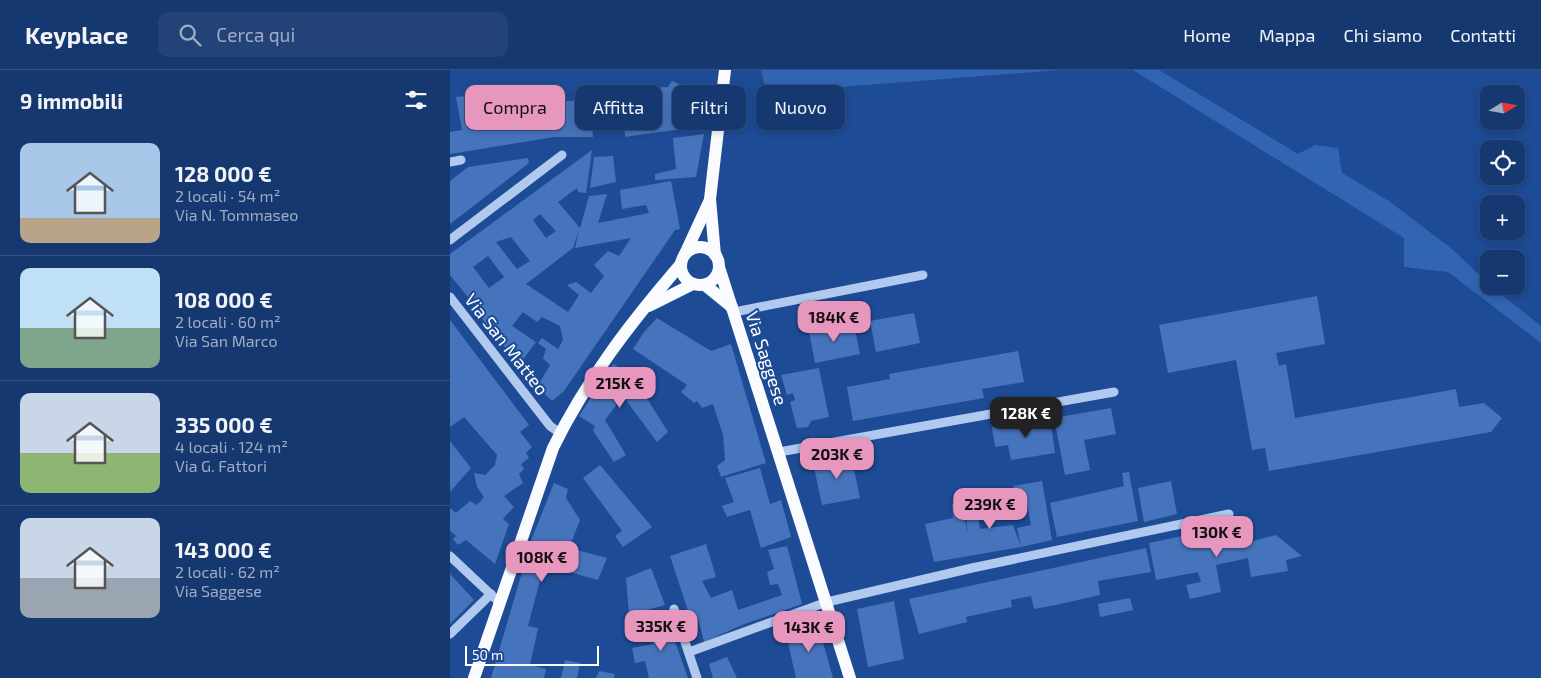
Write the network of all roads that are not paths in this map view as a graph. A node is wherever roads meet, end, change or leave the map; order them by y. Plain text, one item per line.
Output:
1 (725, 70) edge
2 (562, 155) dead end
3 (461, 160) dead end
4 (450, 162) edge
5 (710, 199) junction
6 (450, 240) edge
7 (682, 261) junction
8 (717, 261) junction
9 (922, 275) dead end
10 (699, 284) junction
11 (450, 297) edge
12 (642, 309) junction
13 (733, 310) junction
14 (1114, 392) dead end
15 (560, 433) junction
16 (779, 452) junction
17 (1229, 514) dead end
18 (450, 556) edge
19 (496, 598) junction
20 (827, 602) junction
21 (674, 610) dead end
22 (450, 634) edge
23 (689, 652) junction
24 (474, 678) edge
25 (697, 678) edge
26 (850, 678) edge

1 - 5 main road
2 - 6 street
3 - 4 street
5 - 7 main road
5 - 8 main road, Via Saggese
7 - 8 main road
7 - 10 main road
7 - 12 main road
8 - 10 main road
8 - 13 main road, Via Saggese
9 - 13 street
10 - 12 main road
10 - 13 main road
11 - 15 street, Via San Matteo
12 - 15 main road
13 - 16 main road, Via Saggese
14 - 16 street
15 - 19 main road
16 - 20 main road, Via Saggese
17 - 20 street
18 - 19 street
19 - 22 street
19 - 24 main road
20 - 23 street
20 - 26 main road, Via Saggese
21 - 23 street
23 - 25 street

